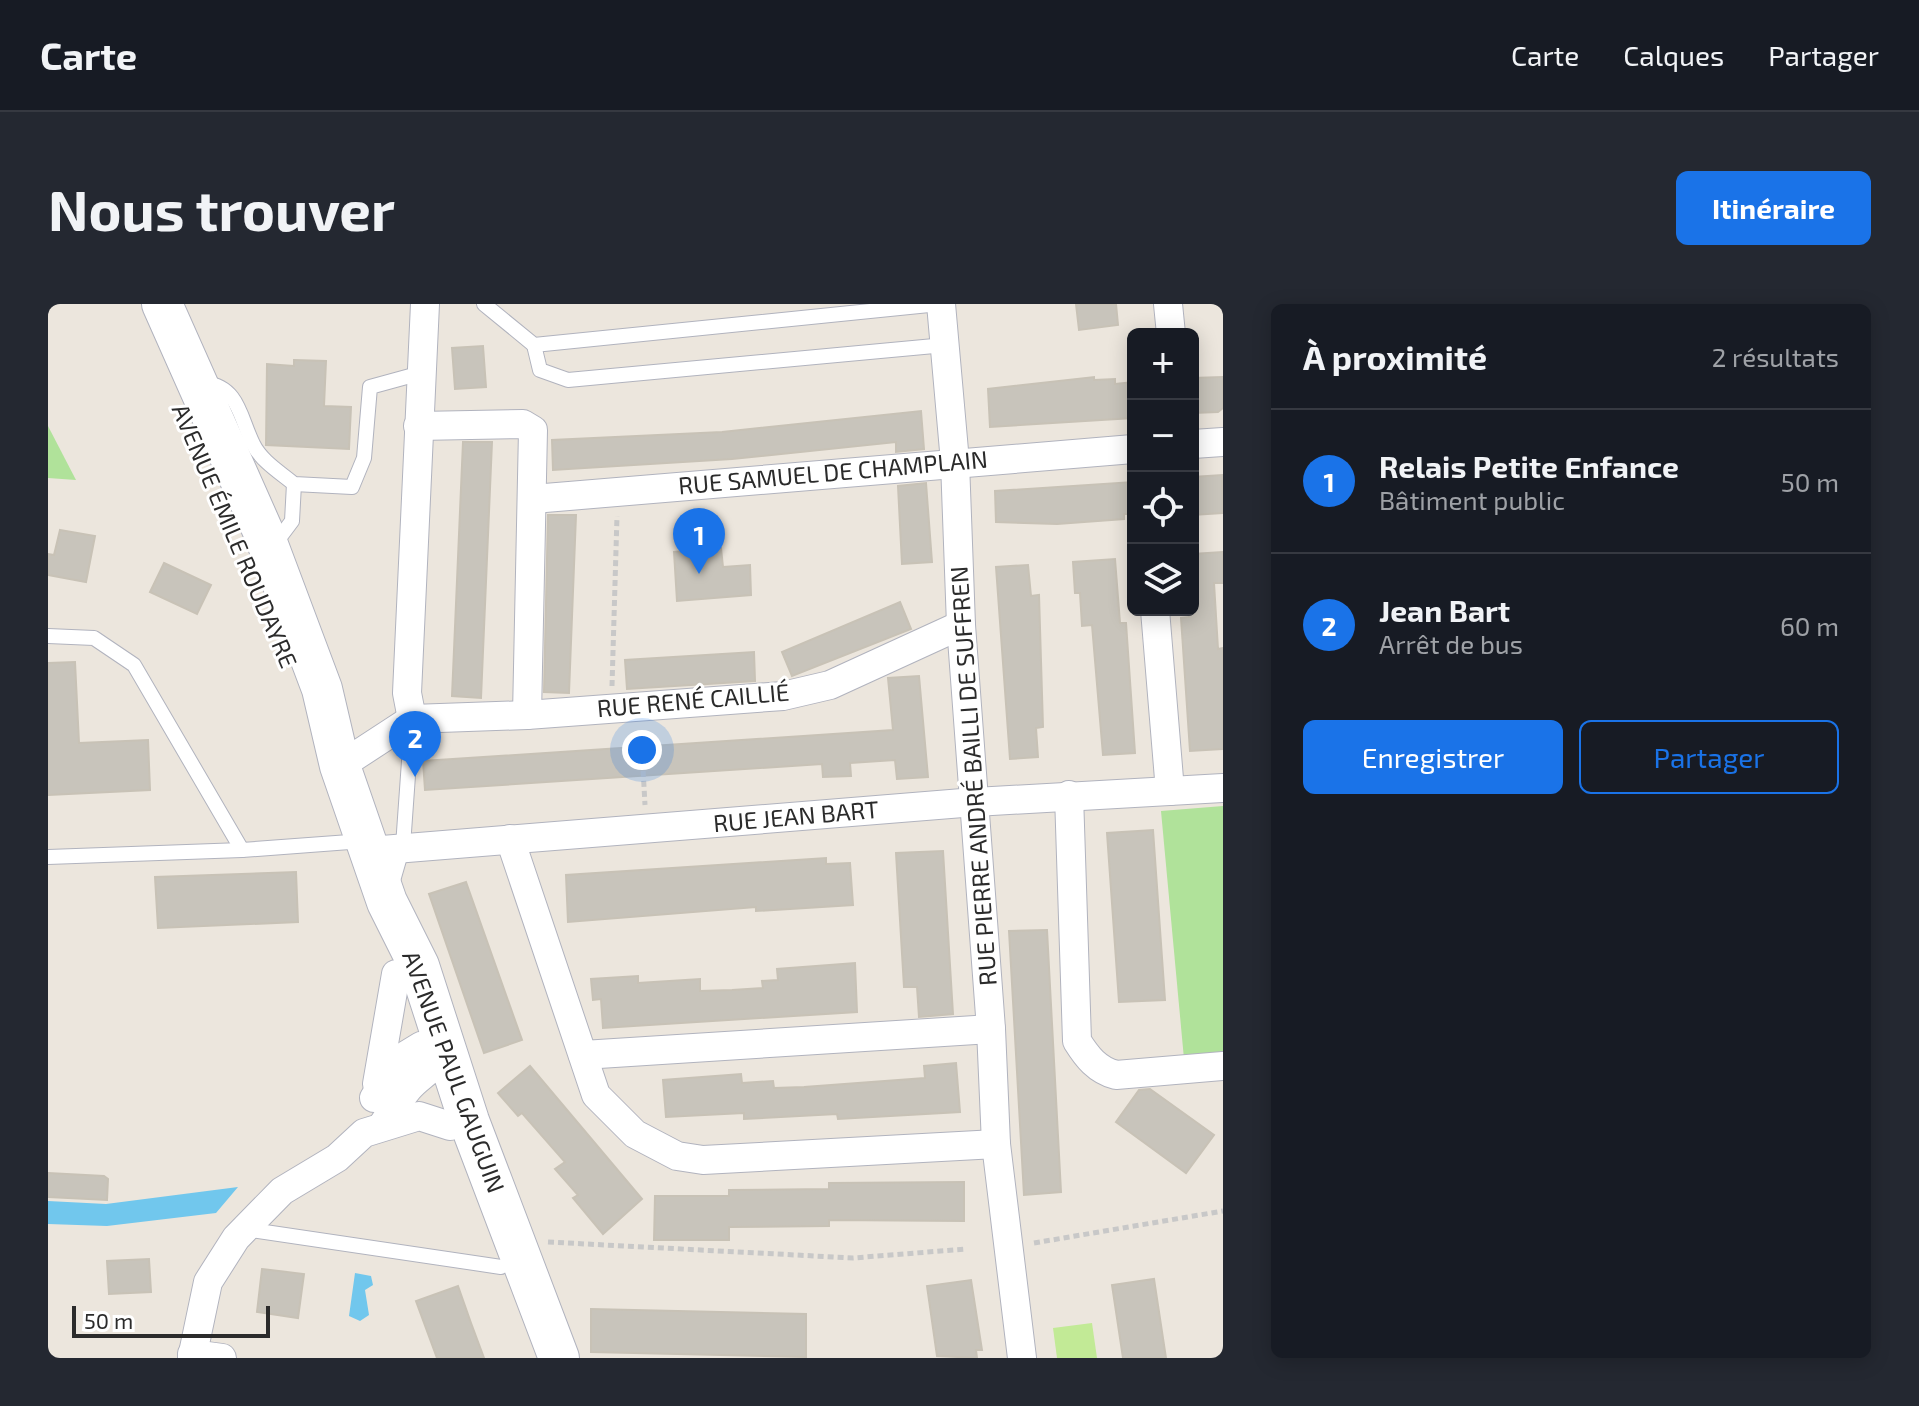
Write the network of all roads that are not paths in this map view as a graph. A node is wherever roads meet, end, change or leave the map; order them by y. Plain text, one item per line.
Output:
1 (425, 304) edge
2 (484, 304) edge
3 (940, 304) edge
4 (1168, 304) edge
5 (155, 305) edge
6 (1170, 328) edge
7 (534, 345) junction
8 (945, 345) junction
9 (421, 373) junction
10 (197, 382) junction
11 (418, 426) junction
12 (1223, 442) edge
13 (1199, 444) edge
14 (1127, 449) edge
15 (955, 462) junction
16 (294, 484) junction
17 (533, 499) junction
18 (270, 549) junction
19 (1155, 616) edge
20 (961, 625) junction
21 (48, 636) edge
22 (527, 715) junction
23 (412, 719) junction
24 (340, 766) junction
25 (1223, 788) edge
26 (1170, 791) junction
27 (1069, 795) junction
28 (975, 802) junction
29 (510, 839) junction
30 (380, 846) junction
31 (242, 850) junction
32 (48, 857) edge
33 (387, 902) junction
34 (396, 974) junction
35 (991, 1029) junction
36 (433, 1052) junction
37 (583, 1055) junction
38 (1223, 1066) edge
39 (374, 1098) junction
40 (459, 1123) junction
41 (373, 1129) junction
42 (996, 1144) junction
43 (245, 1229) junction
44 (507, 1254) junction
45 (540, 1353) edge
46 (192, 1356) edge
47 (222, 1358) edge
48 (1022, 1358) edge

1 - 9 street
2 - 7 lane
3 - 7 lane
3 - 8 street, RUE PIERRE ANDRÉ BAILLI DE SUFFREN
4 - 6 street
5 - 10 street, AVENUE ÉMILE ROUDAYRE
5 - 24 street, AVENUE ÉMILE ROUDAYRE
7 - 8 lane
8 - 15 street, RUE PIERRE ANDRÉ BAILLI DE SUFFREN
9 - 11 street
9 - 16 lane
10 - 16 lane
10 - 18 street, AVENUE ÉMILE ROUDAYRE
11 - 17 street
11 - 23 street
12 - 13 street
14 - 15 street, RUE SAMUEL DE CHAMPLAIN
15 - 17 street, RUE SAMUEL DE CHAMPLAIN
15 - 20 street, RUE PIERRE ANDRÉ BAILLI DE SUFFREN
16 - 18 lane
17 - 22 street
18 - 24 street, AVENUE ÉMILE ROUDAYRE
19 - 26 street
20 - 22 street, RUE RENÉ CAILLIÉ
20 - 28 street, RUE PIERRE ANDRÉ BAILLI DE SUFFREN
21 - 31 lane
22 - 23 street, RUE RENÉ CAILLIÉ
23 - 24 street
23 - 30 lane
24 - 30 street, AVENUE ÉMILE ROUDAYRE
25 - 26 street, RUE JEAN BART
26 - 27 street, RUE JEAN BART
27 - 28 street, RUE JEAN BART
27 - 38 street
28 - 29 street, RUE JEAN BART
28 - 35 street, RUE PIERRE ANDRÉ BAILLI DE SUFFREN
29 - 30 street, RUE JEAN BART
29 - 37 street
30 - 31 lane
30 - 33 street, AVENUE ÉMILE ROUDAYRE
31 - 32 lane
33 - 34 street, AVENUE PAUL GAUGUIN
33 - 36 street, AVENUE PAUL GAUGUIN
34 - 36 street, AVENUE PAUL GAUGUIN
34 - 39 street
35 - 37 street
35 - 42 street, RUE PIERRE ANDRÉ BAILLI DE SUFFREN
36 - 39 street
36 - 40 street, AVENUE PAUL GAUGUIN
36 - 41 street
37 - 42 street
39 - 41 street
40 - 41 street
40 - 44 street, AVENUE PAUL GAUGUIN
41 - 43 street
42 - 48 street, RUE PIERRE ANDRÉ BAILLI DE SUFFREN
43 - 44 lane
43 - 46 street
44 - 45 street, AVENUE PAUL GAUGUIN
46 - 47 street

